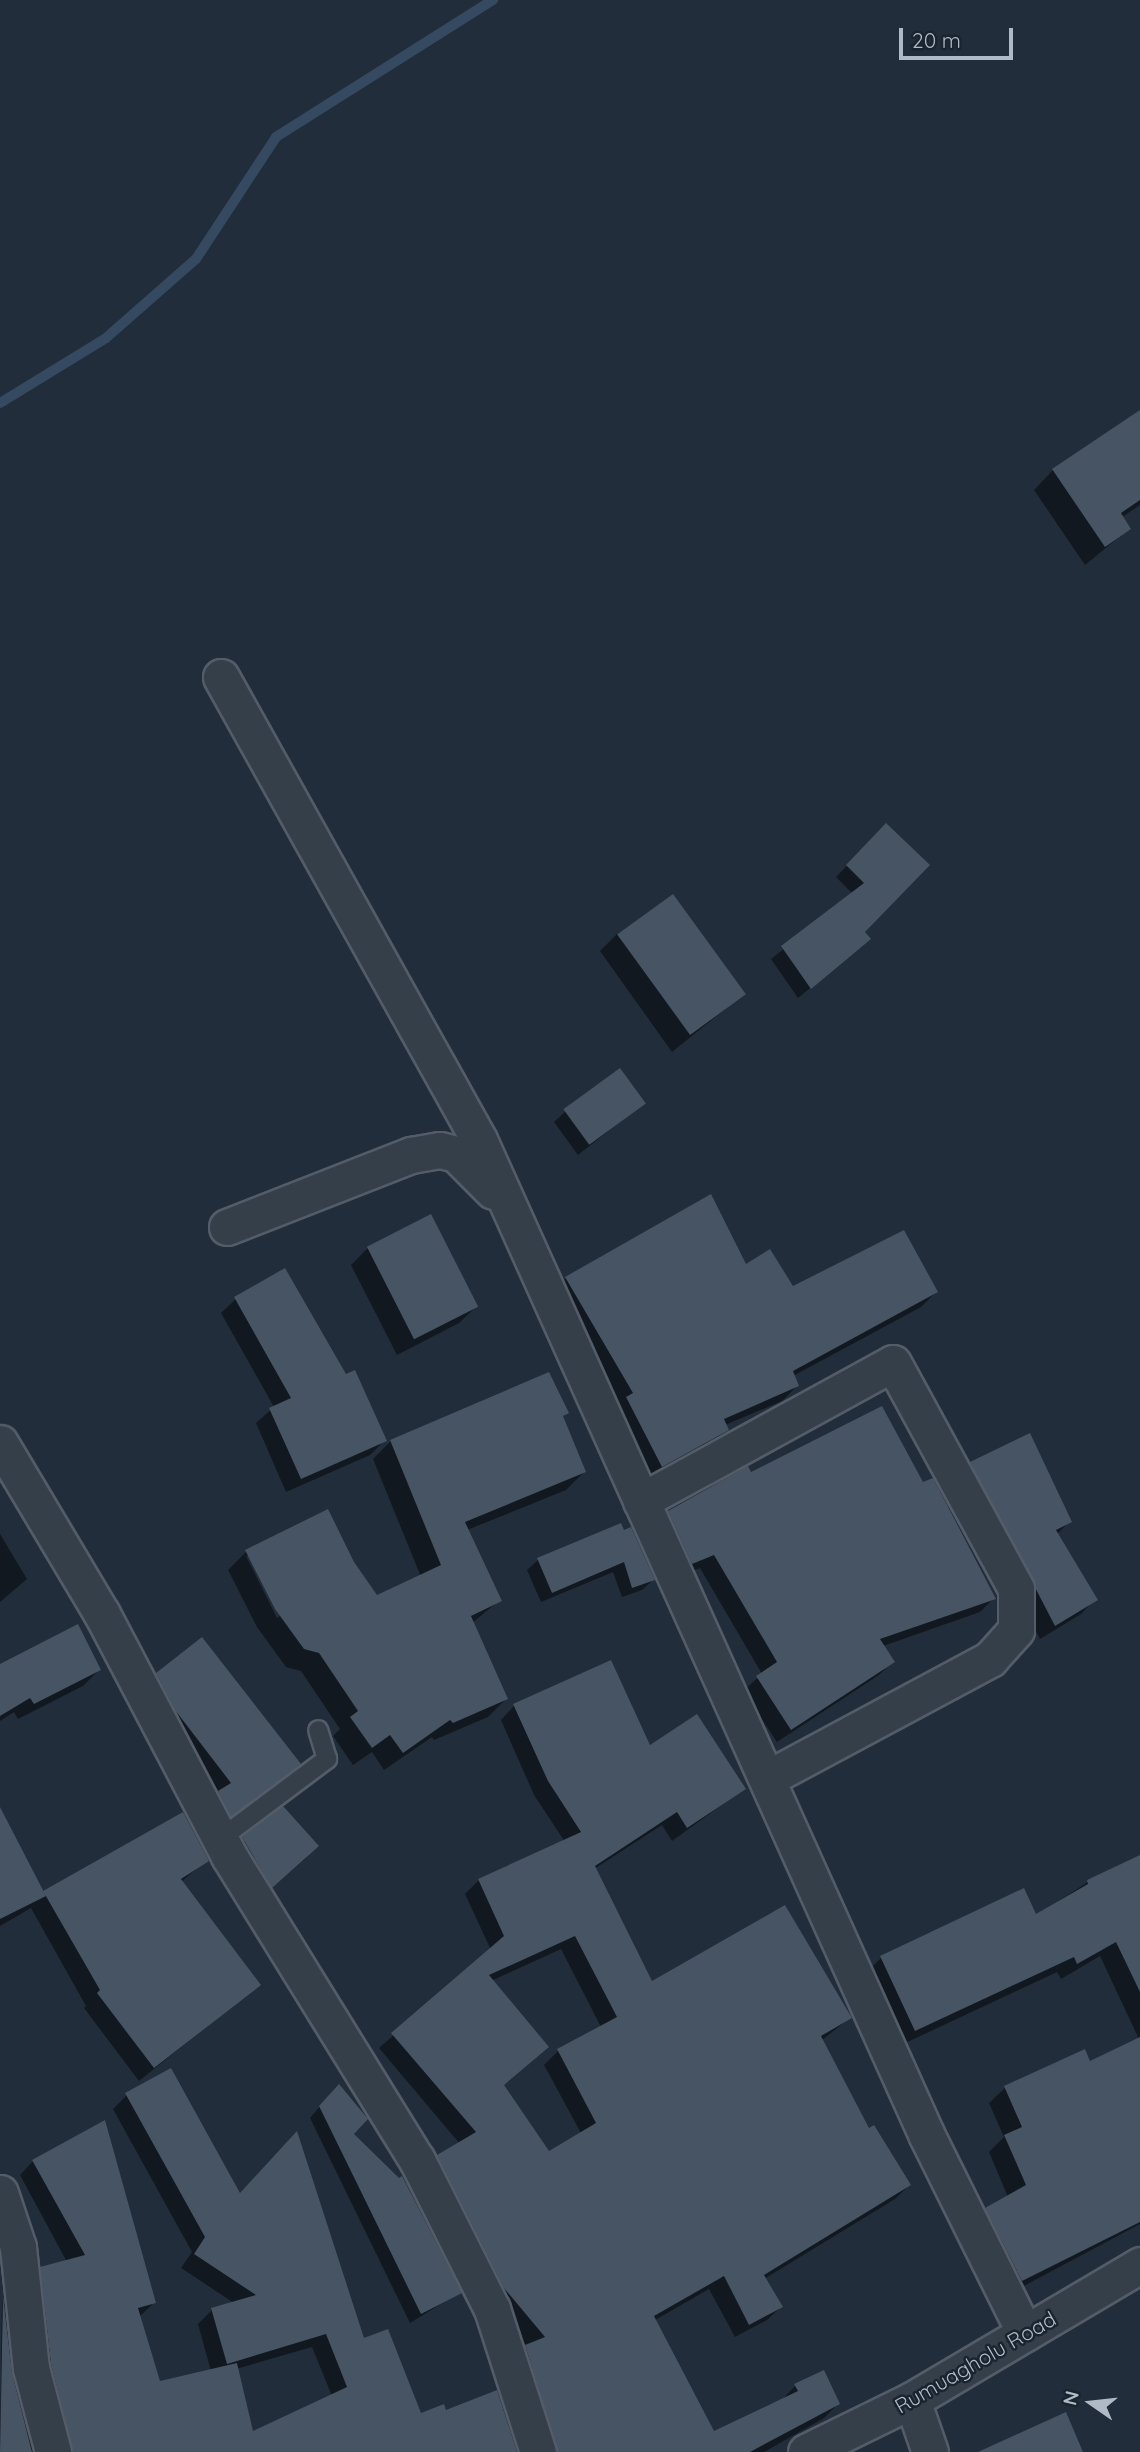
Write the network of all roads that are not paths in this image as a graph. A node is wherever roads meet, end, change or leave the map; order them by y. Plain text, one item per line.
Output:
1 (221, 677) dead end
2 (508, 1206) junction
3 (227, 1227) dead end
4 (0, 1443) edge
5 (640, 1501) junction
6 (318, 1730) dead end
7 (768, 1778) junction
8 (220, 1839) junction
9 (0, 2193) edge
10 (1140, 2265) edge
11 (1025, 2333) junction
12 (912, 2400) junction
13 (53, 2452) edge
14 (538, 2452) edge
15 (806, 2452) edge
16 (930, 2452) edge

1 - 2 street
2 - 3 street
2 - 5 street
4 - 8 street
5 - 7 street
5 - 7 street
6 - 8 lane
7 - 11 street
8 - 14 street
9 - 13 street
10 - 11 street, Rumuagholu Road
11 - 12 street, Rumuagholu Road
12 - 15 street, Rumuagholu Road
12 - 16 street

